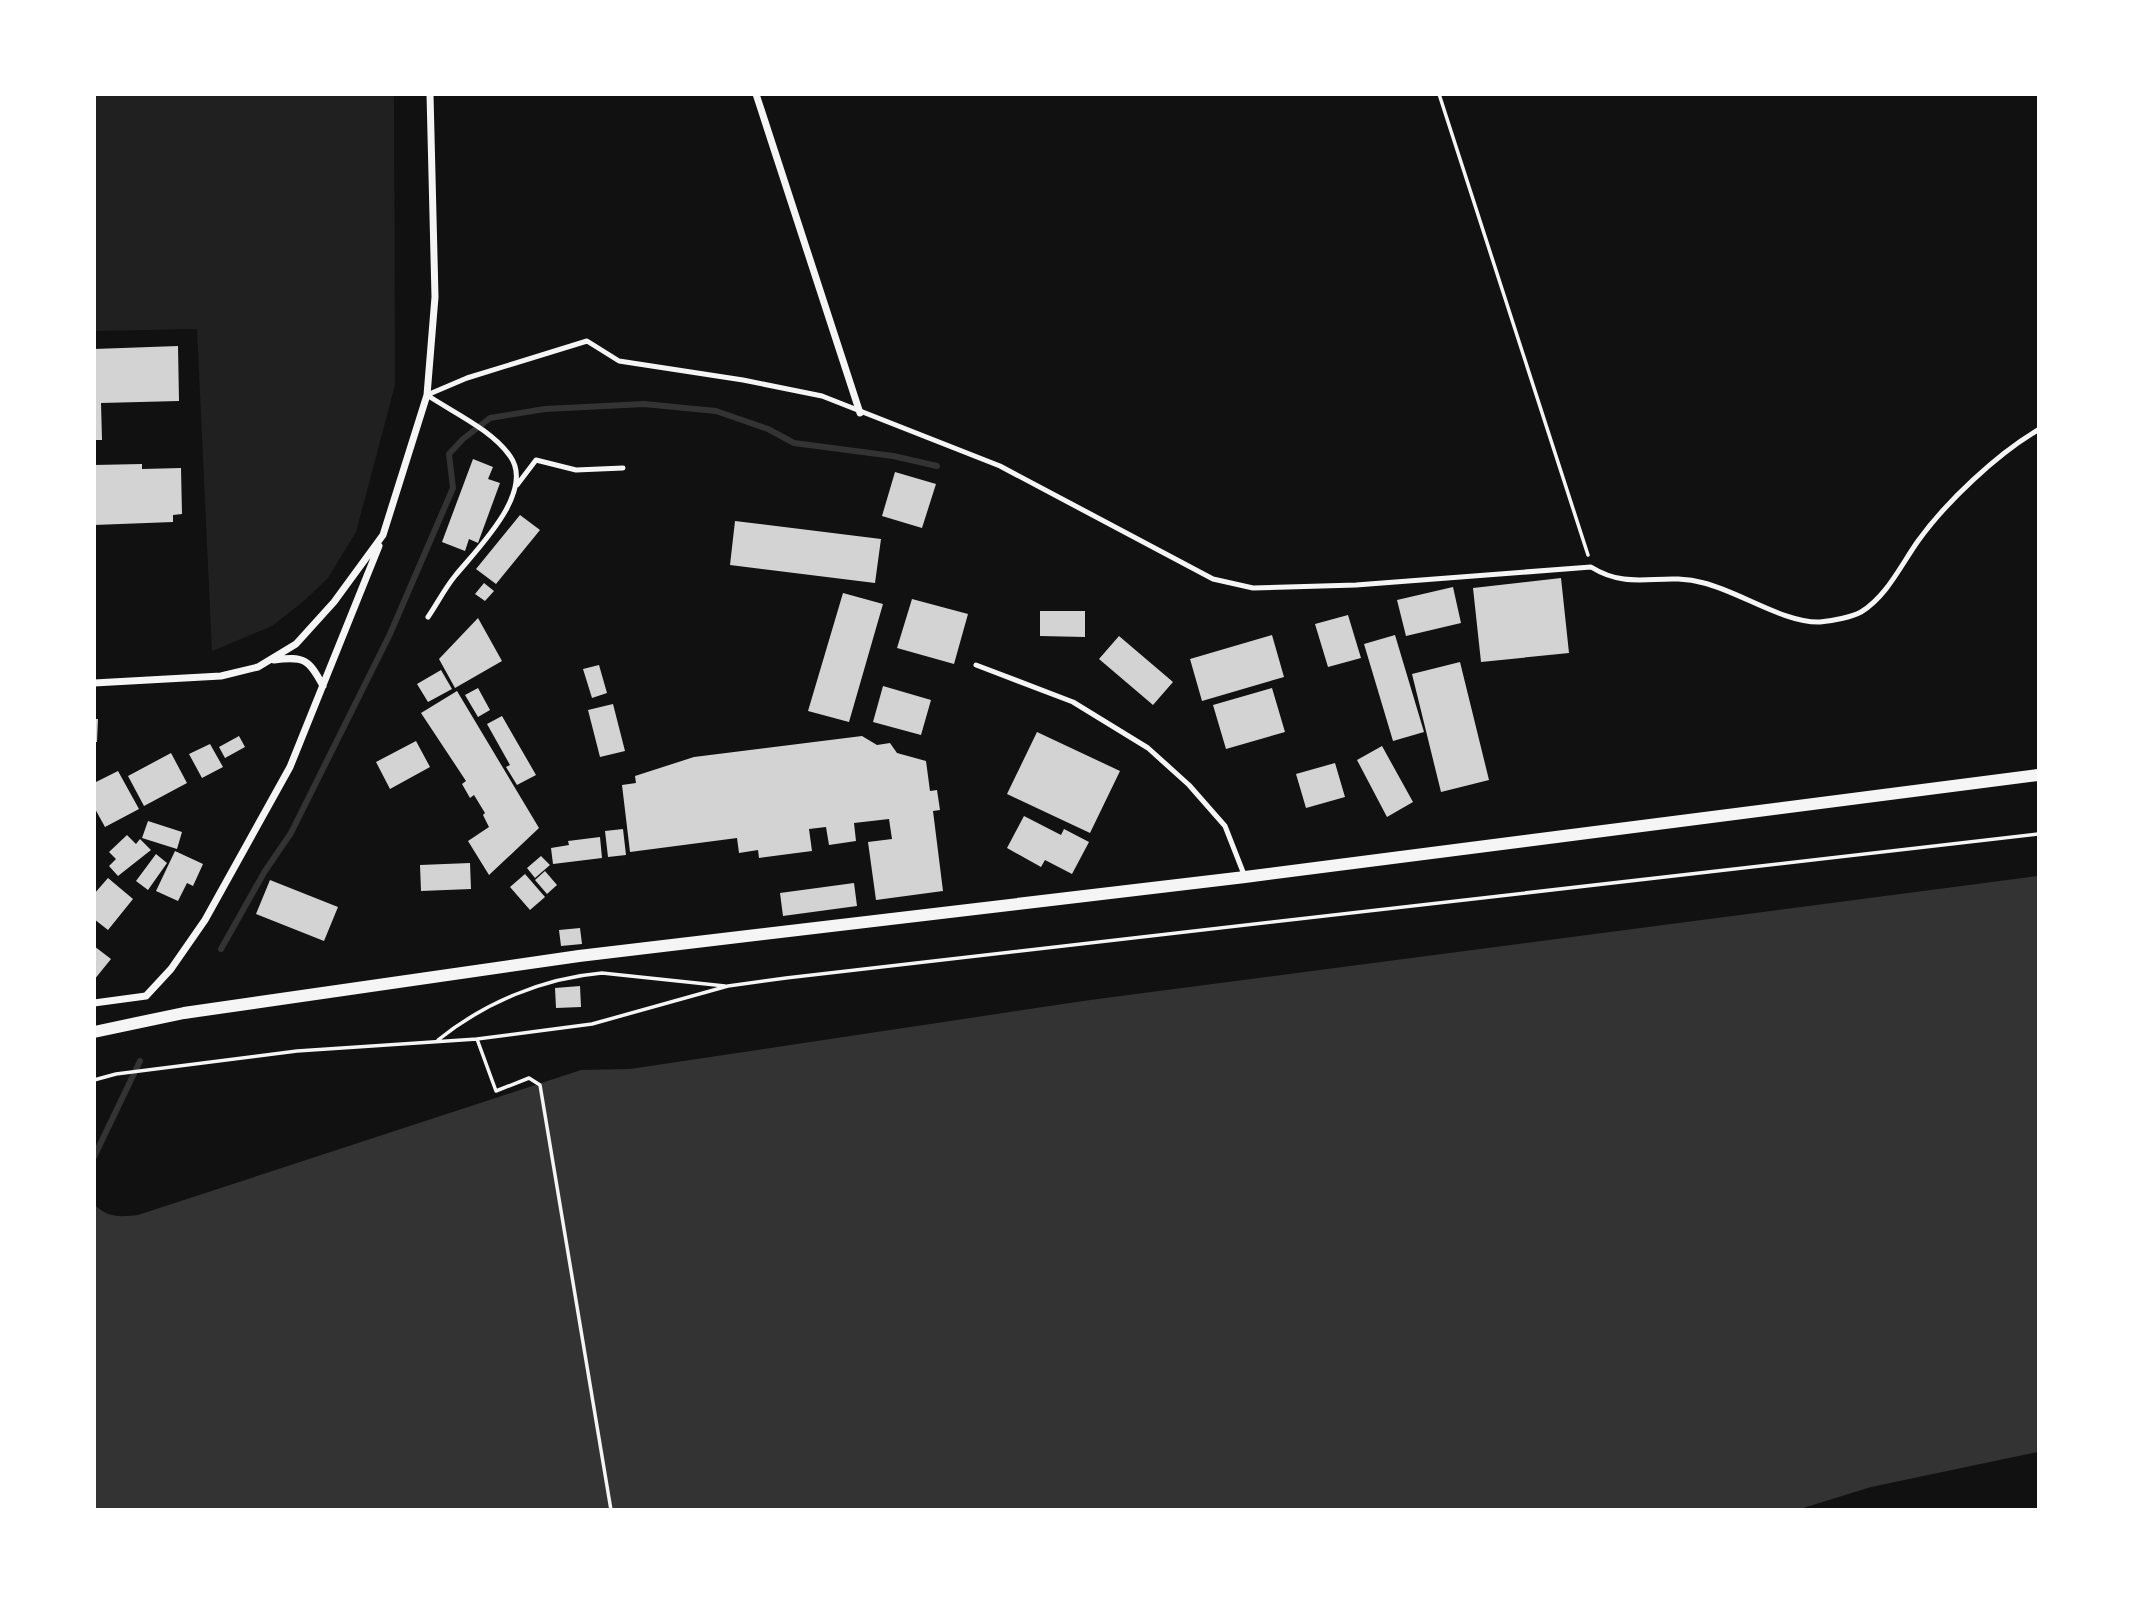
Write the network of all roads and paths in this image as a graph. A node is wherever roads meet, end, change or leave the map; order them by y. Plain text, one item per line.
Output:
1 (430, 94) edge
2 (755, 94) edge
3 (1439, 94) edge
4 (427, 395) junction
5 (860, 413) junction
6 (2039, 430) edge
7 (623, 468) dead end
8 (517, 485) junction
9 (383, 535) junction
10 (1591, 567) junction
11 (428, 617) dead end
12 (269, 660) junction
13 (976, 666) dead end
14 (94, 683) edge
15 (323, 686) junction
16 (2039, 775) edge
17 (2039, 834) edge
18 (1245, 877) junction
19 (728, 986) junction
20 (94, 1003) edge
21 (94, 1032) edge
22 (477, 1039) junction
23 (436, 1041) junction
24 (94, 1080) edge
25 (611, 1510) edge

1 - 4 street
2 - 5 street
3 - 10 path
4 - 5 lane
4 - 8 lane
4 - 9 street
5 - 10 lane
6 - 10 lane
7 - 8 lane
8 - 11 lane
9 - 12 street
9 - 15 street
12 - 14 street
12 - 15 street
13 - 18 lane
15 - 20 street
16 - 18 street
17 - 19 path
18 - 21 street
19 - 22 path
19 - 23 path
22 - 23 path
22 - 25 path
23 - 24 path

